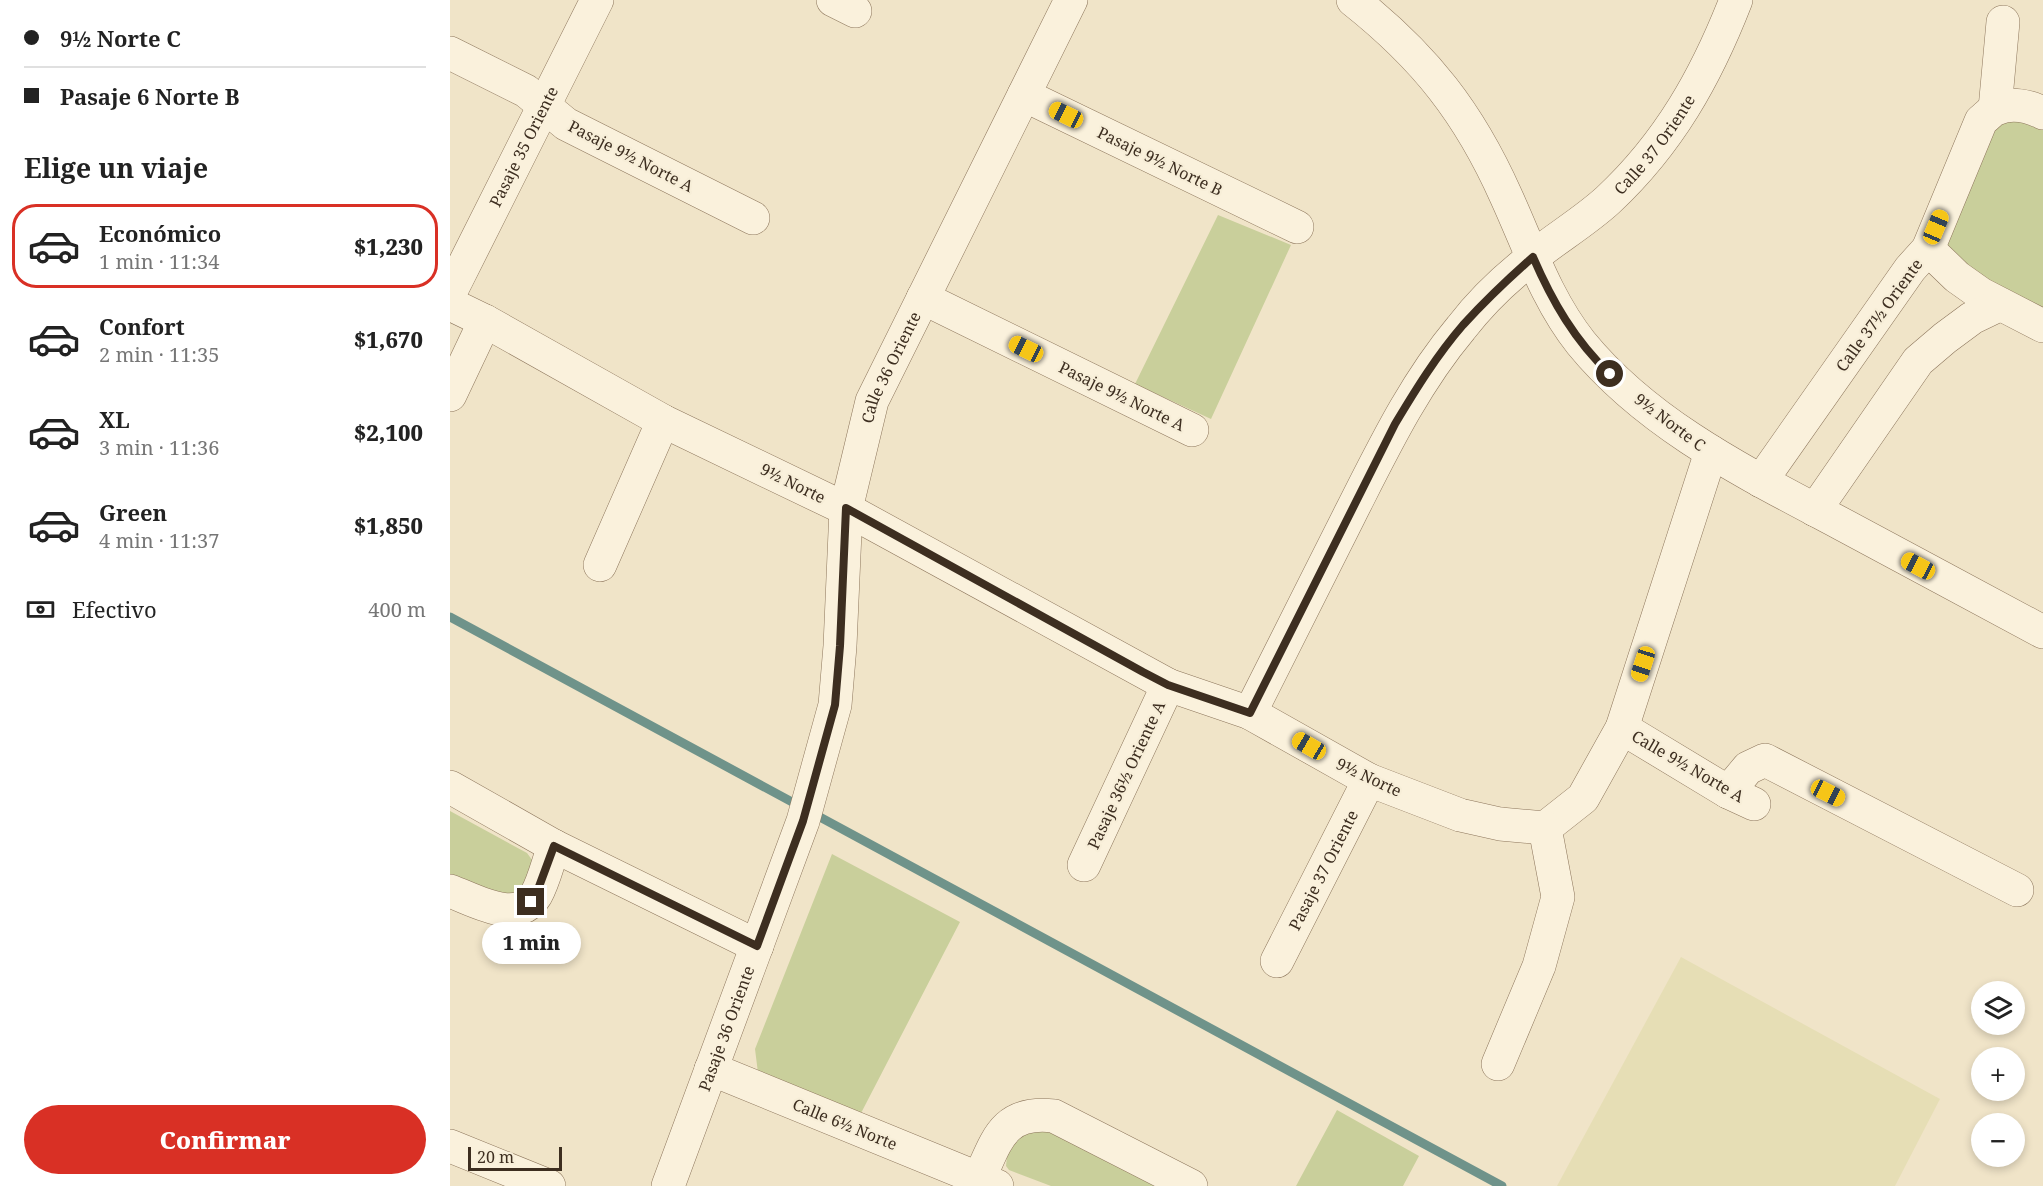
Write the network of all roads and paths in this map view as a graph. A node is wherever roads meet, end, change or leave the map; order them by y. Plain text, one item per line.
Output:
1 (597, 0) edge
2 (1071, 0) edge
3 (1353, 0) edge
4 (1736, 0) edge
5 (2003, 22) dead end
6 (450, 53) edge
7 (1024, 95) junction
8 (544, 106) junction
9 (1995, 109) junction
10 (2043, 113) edge
11 (753, 218) dead end
12 (1297, 227) dead end
13 (1928, 249) junction
14 (1533, 257) junction
15 (450, 293) edge
16 (923, 298) junction
17 (450, 304) edge
18 (1999, 305) junction
19 (485, 321) junction
20 (2043, 326) edge
21 (450, 394) edge
22 (663, 421) junction
23 (1192, 430) dead end
24 (1711, 452) junction
25 (1761, 481) junction
26 (846, 508) junction
27 (1815, 510) junction
28 (600, 565) dead end
29 (2043, 632) edge
30 (1168, 685) junction
31 (1250, 713) junction
32 (1622, 728) junction
33 (819, 767) joint
34 (1369, 780) junction
35 (450, 787) edge
36 (1545, 828) junction
37 (554, 846) junction
38 (1084, 865) dead end
39 (2017, 890) dead end
40 (450, 891) edge
41 (757, 946) junction
42 (1277, 961) dead end
43 (1498, 1064) dead end
44 (711, 1069) junction
45 (450, 1146) edge
46 (988, 1182) edge
47 (549, 1186) edge
48 (668, 1186) edge
49 (1191, 1186) edge

1 - 8 street, Pasaje 35 Oriente
2 - 7 street, Calle 36 Oriente
3 - 14 street, 9½ Norte C
4 - 14 street, Calle 37 Oriente
5 - 9 street
6 - 8 street, Pasaje 9½ Norte A
7 - 12 street, Pasaje 9½ Norte B
7 - 16 street, Calle 36 Oriente
8 - 11 street, Pasaje 9½ Norte A
8 - 15 street, Pasaje 35 Oriente
9 - 10 street
9 - 13 street, Calle 37½ Oriente
13 - 18 street
13 - 25 street, Calle 37½ Oriente
14 - 24 street, 9½ Norte C
14 - 31 street
16 - 23 street, Pasaje 9½ Norte A
16 - 26 street, Calle 36 Oriente
17 - 19 street, 9½ Norte
18 - 20 street
18 - 27 street
19 - 21 street
19 - 22 street, 9½ Norte
22 - 26 street, 9½ Norte
22 - 28 street
24 - 25 street, 9½ Norte C
24 - 32 street
25 - 27 street, 9½ Norte C
26 - 30 street, 9½ Norte
26 - 33 street, Calle 36 Oriente
27 - 29 street, 9½ Norte C
30 - 31 street, 9½ Norte
30 - 38 street, Pasaje 36½ Oriente A
31 - 34 street, 9½ Norte
32 - 36 street
32 - 39 street, Calle 9½ Norte A
33 - 41 street, Pasaje 36 Oriente
34 - 36 street, 9½ Norte
34 - 42 street, Pasaje 37 Oriente
35 - 37 street
36 - 43 street
37 - 40 street
37 - 41 street
41 - 44 street, Pasaje 36 Oriente
44 - 46 street, Calle 6½ Norte
44 - 48 street, Pasaje 36 Oriente
45 - 47 street
46 - 49 street, Calle 6½ Norte

